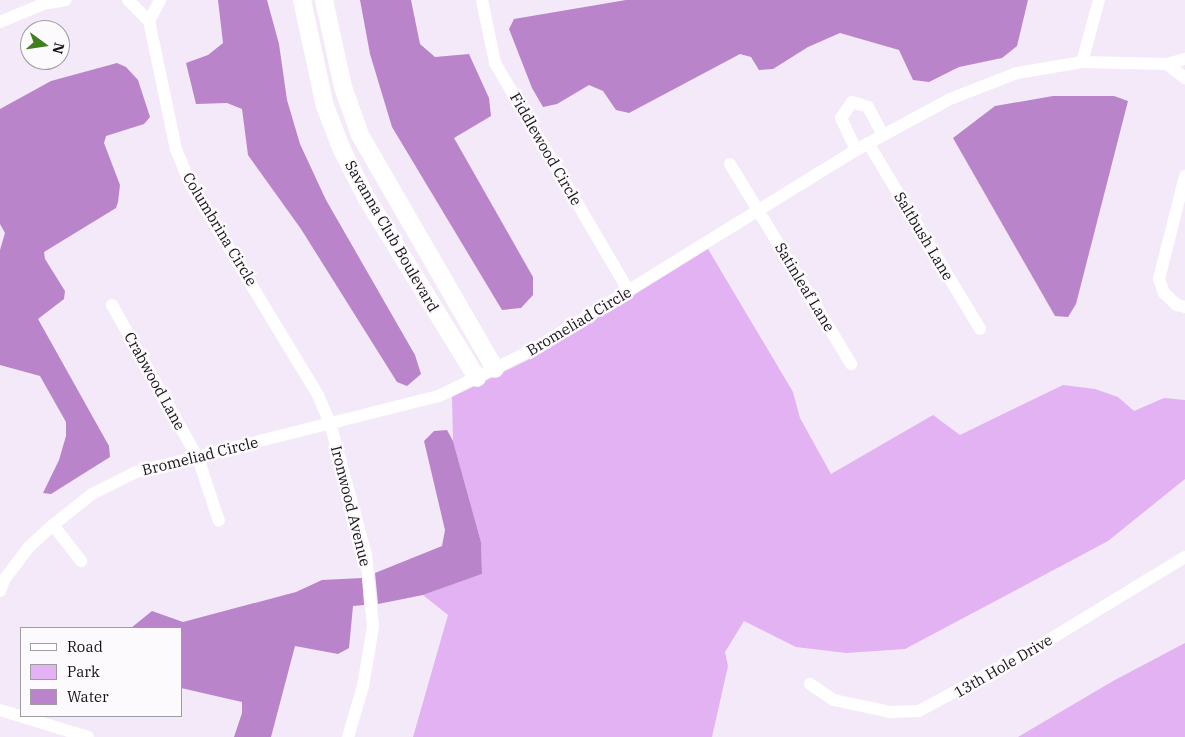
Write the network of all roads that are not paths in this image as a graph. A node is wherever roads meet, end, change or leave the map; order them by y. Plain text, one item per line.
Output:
1 (66, 0) edge
2 (128, 0) edge
3 (160, 0) edge
4 (302, 0) edge
5 (324, 0) edge
6 (482, 0) edge
7 (1099, 0) edge
8 (149, 21) junction
9 (0, 22) edge
10 (1185, 59) edge
11 (1082, 62) junction
12 (1167, 64) junction
13 (1185, 78) edge
14 (882, 135) junction
15 (868, 143) junction
16 (856, 150) junction
17 (730, 164) dead end
18 (1185, 176) edge
19 (759, 209) junction
20 (629, 291) junction
21 (112, 305) dead end
22 (1185, 307) edge
23 (980, 329) dead end
24 (851, 364) dead end
25 (495, 368) junction
26 (477, 378) junction
27 (330, 423) junction
28 (198, 458) junction
29 (219, 521) dead end
30 (53, 525) junction
31 (1185, 557) edge
32 (81, 561) dead end
33 (1, 583) edge
34 (810, 684) dead end
35 (0, 710) edge
36 (20, 716) edge
37 (23, 717) edge
38 (88, 737) edge
39 (348, 737) edge

1 - 9 street
2 - 8 street
3 - 8 street
4 - 26 street, Savanna Club Boulevard
5 - 25 street, Savanna Club Boulevard
6 - 20 street, Fiddlewood Circle
7 - 11 street
8 - 27 street, Columbrina Circle
10 - 12 street, Bromeliad Circle
11 - 12 street, Bromeliad Circle
11 - 14 street, Bromeliad Circle
12 - 13 street
14 - 15 street, Bromeliad Circle
14 - 16 street
15 - 16 street, Bromeliad Circle
15 - 23 street, Saltbush Lane
16 - 19 street, Bromeliad Circle
17 - 19 street, Satinleaf Lane
18 - 22 street
19 - 20 street, Bromeliad Circle
19 - 24 street, Satinleaf Lane
20 - 25 street, Bromeliad Circle
21 - 28 street, Crabwood Lane
25 - 26 street, Bromeliad Circle
26 - 27 street, Bromeliad Circle
27 - 28 street, Bromeliad Circle
27 - 39 street, Ironwood Avenue
28 - 29 street, Crabwood Lane
28 - 30 street, Bromeliad Circle
30 - 32 street
30 - 33 street, Bromeliad Circle
31 - 34 street, 13th Hole Drive
35 - 36 street
37 - 38 street

